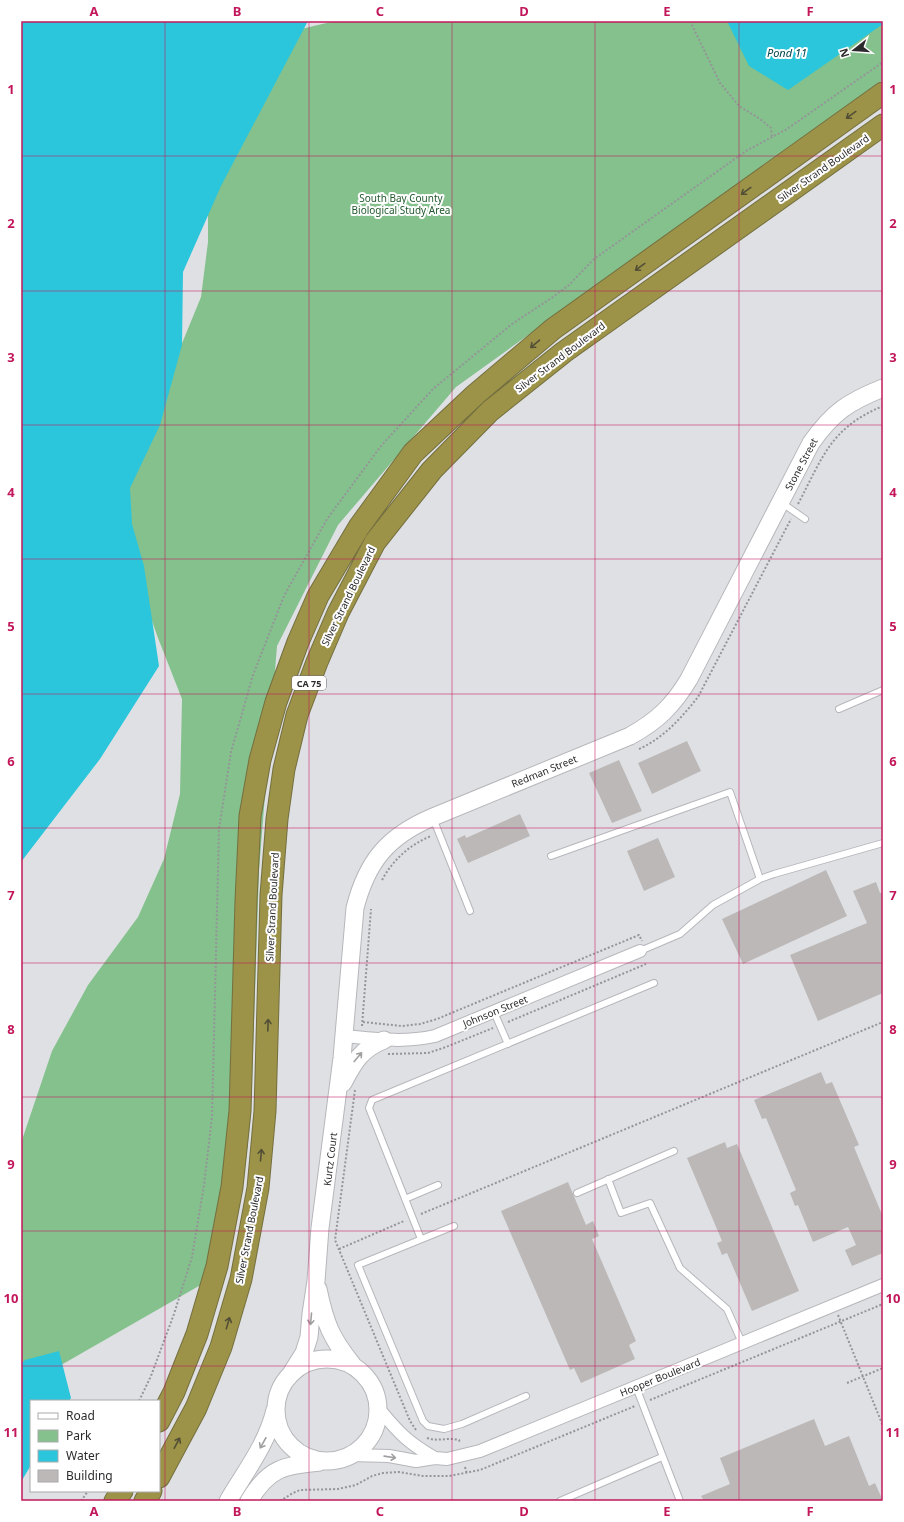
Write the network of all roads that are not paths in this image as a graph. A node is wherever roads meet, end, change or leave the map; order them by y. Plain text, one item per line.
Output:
1 (883, 93) edge
2 (883, 125) edge
3 (883, 388) edge
4 (781, 503) junction
5 (805, 519) dead end
6 (883, 690) edge
7 (839, 709) dead end
8 (433, 817) junction
9 (883, 843) edge
10 (551, 856) dead end
11 (760, 879) junction
12 (470, 911) dead end
13 (643, 950) joint
14 (654, 983) dead end
15 (494, 1012) junction
16 (344, 1036) junction
17 (384, 1040) junction
18 (508, 1044) junction
19 (334, 1118) junction
20 (674, 1151) dead end
21 (608, 1179) junction
22 (438, 1185) dead end
23 (577, 1193) dead end
24 (405, 1199) junction
25 (454, 1226) dead end
26 (421, 1239) junction
27 (316, 1281) junction
28 (883, 1285) edge
29 (742, 1343) junction
30 (352, 1364) junction
31 (292, 1372) junction
32 (636, 1387) junction
33 (526, 1396) dead end
34 (276, 1406) junction
35 (379, 1409) junction
36 (160, 1420) edge
37 (351, 1456) junction
38 (662, 1457) junction
39 (435, 1458) junction
40 (332, 1461) junction
41 (160, 1475) edge
42 (121, 1492) edge
43 (150, 1492) edge
44 (115, 1501) edge
45 (145, 1501) edge
46 (228, 1501) edge
47 (249, 1501) edge
48 (560, 1501) edge
49 (680, 1501) edge

1 -> 36 highway, CA 75
41 -> 2 highway, Silver Strand Boulevard / CA 75
3 - 4 street, Stone Street
4 - 5 lane
4 - 8 street, Redman Street
6 - 7 lane
8 - 12 lane
8 - 16 street, Redman Street
9 - 11 lane
10 - 11 lane
11 - 13 lane
13 - 15 street, Johnson Street
14 - 18 lane
15 - 17 street, Johnson Street
15 - 18 lane
16 - 17 street, Johnson Street
16 - 19 street, Kurtz Court
19 -> 17 street
18 - 24 lane
19 - 27 street, Kurtz Court
20 - 21 lane
21 - 23 lane
21 - 29 lane
22 - 24 lane
24 - 26 lane
25 - 26 lane
26 - 33 lane
27 - 30 street, Kurtz Court
27 -> 31 street, Kurtz Court
28 - 29 street, Hooper Boulevard
29 - 32 street, Hooper Boulevard
30 - 31 street
30 - 35 street
31 - 34 street
32 - 38 lane
32 - 39 street, Hooper Boulevard
34 - 40 street
34 -> 46 street
35 - 37 street
35 - 39 street
37 -> 39 street, Hooper Boulevard
37 - 40 street
38 - 48 lane
38 - 49 lane
40 - 47 street
42 - 44 highway
43 - 45 highway

